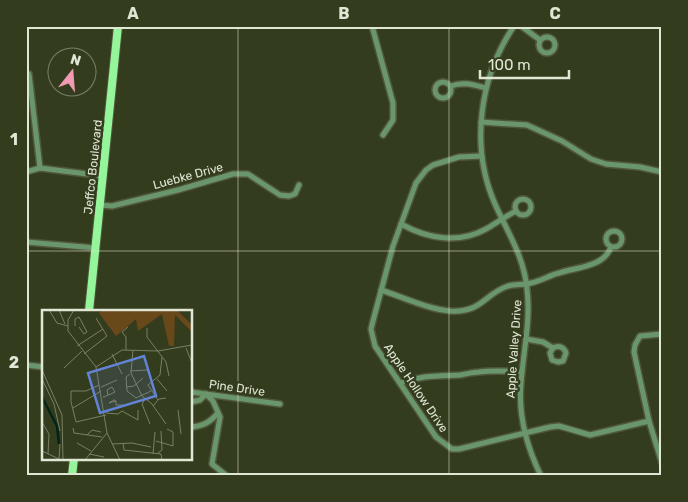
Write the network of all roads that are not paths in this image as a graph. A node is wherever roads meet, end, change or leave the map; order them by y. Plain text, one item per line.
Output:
1 (118, 26) edge
2 (372, 26) edge
3 (514, 26) edge
4 (521, 26) edge
5 (540, 40) dead end
6 (29, 74) dead end
7 (451, 86) dead end
8 (486, 88) junction
9 (481, 122) junction
10 (383, 135) dead end
11 (482, 156) junction
12 (40, 168) junction
13 (26, 172) edge
14 (662, 172) edge
15 (103, 176) junction
16 (299, 185) dead end
17 (100, 205) junction
18 (516, 211) dead end
19 (502, 218) junction
20 (401, 224) junction
21 (26, 242) edge
22 (611, 247) dead end
23 (96, 248) junction
24 (527, 284) junction
25 (381, 290) junction
26 (89, 310) edge
27 (662, 334) edge
28 (526, 338) junction
29 (553, 348) dead end
30 (26, 365) edge
31 (42, 367) edge
32 (522, 372) junction
33 (400, 383) junction
34 (192, 392) edge
35 (206, 394) junction
36 (192, 402) edge
37 (280, 404) dead end
38 (218, 413) junction
39 (649, 421) junction
40 (192, 426) edge
41 (525, 434) junction
42 (74, 460) edge
43 (662, 463) edge
44 (72, 476) edge
45 (227, 476) edge
46 (541, 476) edge

1 - 15 main road, Jeffco Boulevard
2 - 10 street
3 - 8 street, Apple Valley Drive
4 - 5 street
6 - 12 street
7 - 8 street
8 - 9 street, Apple Valley Drive
9 - 11 street, Apple Valley Drive
9 - 14 street
11 - 19 street, Apple Valley Drive
11 - 20 street, Apple Hollow Drive
12 - 13 street
12 - 15 street
15 - 17 main road, Jeffco Boulevard
16 - 17 street, Luebke Drive
17 - 23 main road, Jeffco Boulevard
18 - 19 street
19 - 20 street
19 - 24 street, Apple Valley Drive
20 - 25 street, Apple Hollow Drive
21 - 23 street
22 - 24 street
23 - 26 main road, Jeffco Boulevard
24 - 25 street
24 - 28 street, Apple Valley Drive
25 - 33 street, Apple Hollow Drive
27 - 39 street
28 - 29 street
28 - 32 street, Apple Valley Drive
30 - 31 street
32 - 33 street
32 - 41 street, Apple Valley Drive
33 - 41 street, Apple Hollow Drive
34 - 35 street, Pine Drive
35 - 36 street
35 - 37 street, Pine Drive
35 - 38 street
38 - 40 street
38 - 45 street
39 - 41 street, Apple Hollow Drive
39 - 43 street
41 - 46 street, Apple Valley Drive
42 - 44 main road

